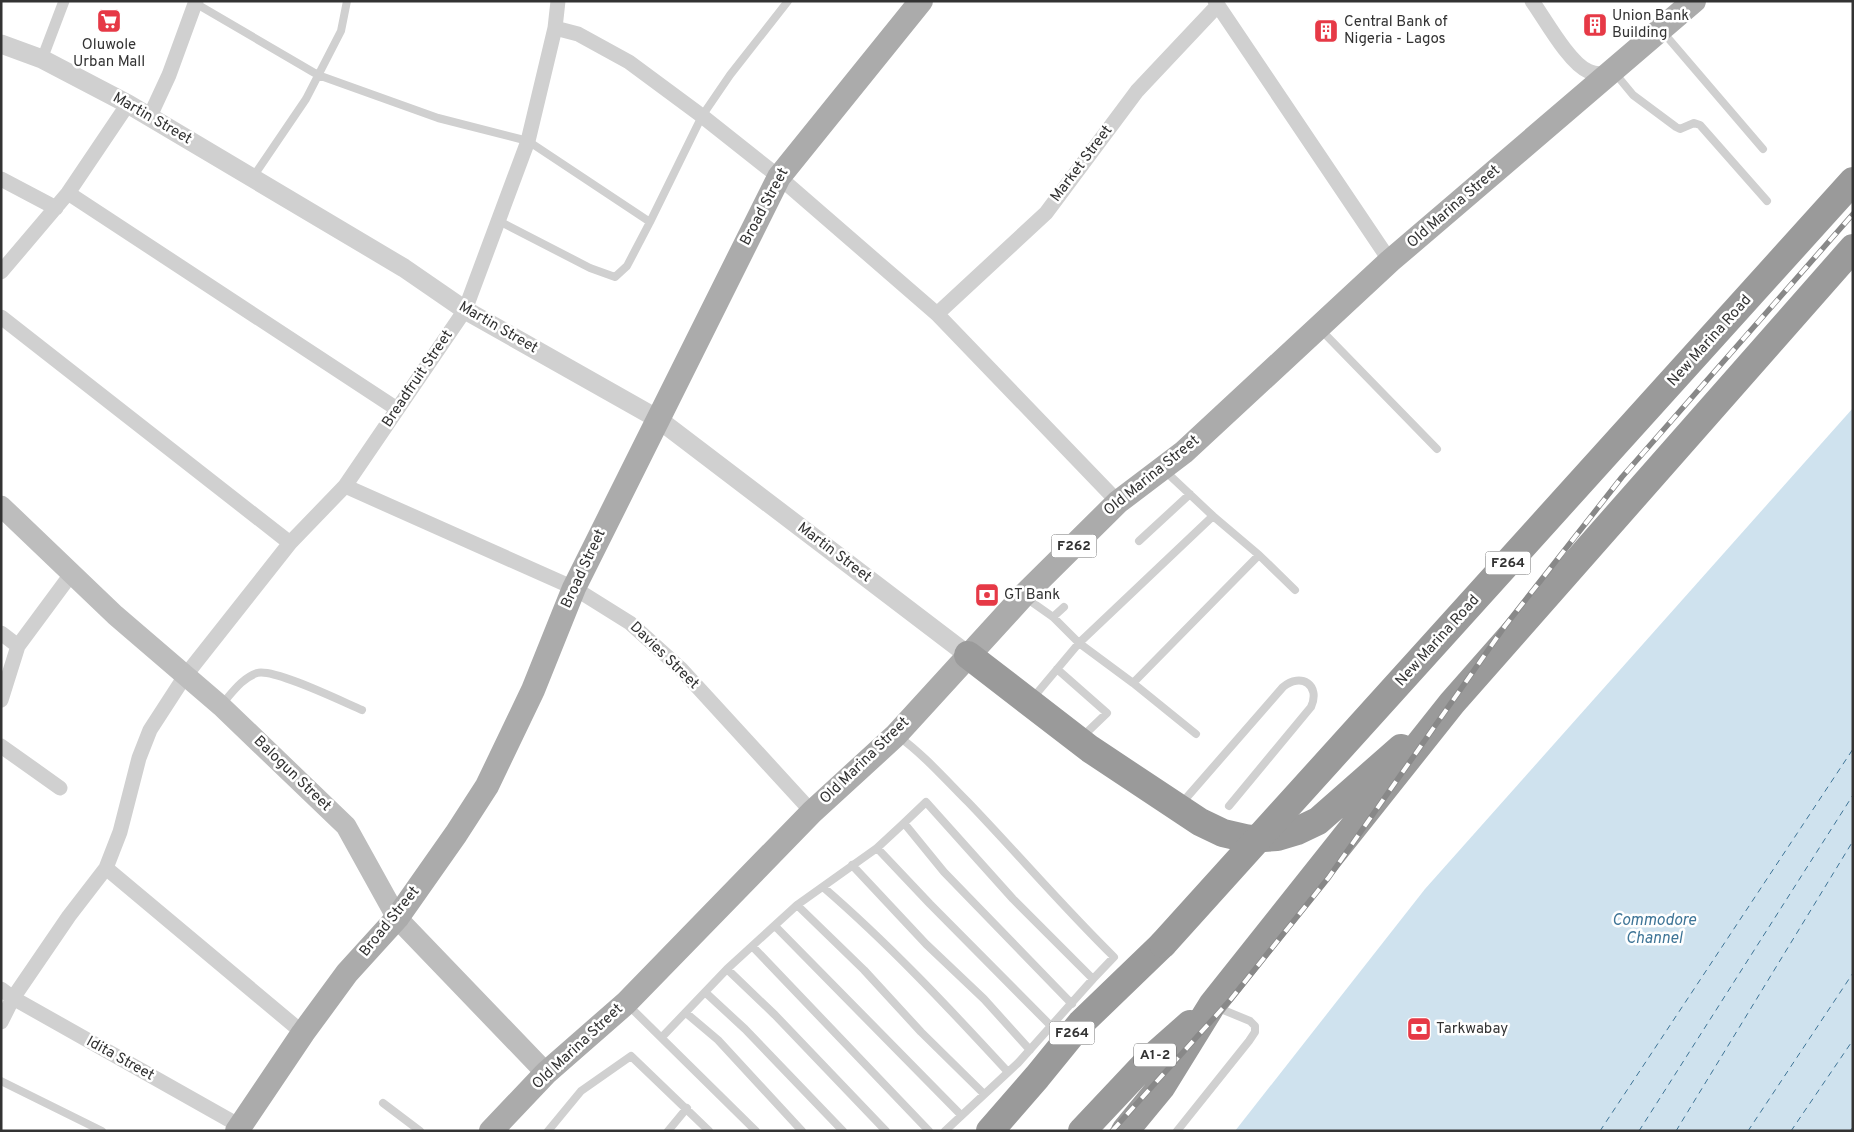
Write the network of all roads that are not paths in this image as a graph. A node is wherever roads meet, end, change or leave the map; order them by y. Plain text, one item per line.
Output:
1 (64, 1) edge
2 (347, 1) edge
3 (558, 1) edge
4 (788, 1) edge
5 (921, 1) edge
6 (1532, 1) edge
7 (1694, 1) edge
8 (195, 2) edge
9 (1216, 3) edge
10 (555, 28) junction
11 (1662, 30) junction
12 (1, 44) edge
13 (42, 59) junction
14 (1610, 73) junction
15 (318, 75) junction
16 (128, 104) junction
17 (150, 116) junction
18 (702, 116) junction
19 (528, 141) junction
20 (1763, 149) dead end
21 (779, 177) junction
22 (252, 178) junction
23 (1, 179) edge
24 (1853, 181) edge
25 (68, 193) junction
26 (1767, 202) dead end
27 (56, 208) junction
28 (499, 221) junction
29 (650, 222) junction
30 (1853, 248) edge
31 (1390, 261) junction
32 (1, 272) edge
33 (465, 310) junction
34 (937, 314) junction
35 (1, 317) edge
36 (1319, 328) junction
37 (398, 409) junction
38 (658, 419) junction
39 (1437, 449) dead end
40 (1162, 468) junction
41 (345, 486) junction
42 (1190, 494) junction
43 (1118, 502) junction
44 (1, 506) edge
45 (1213, 516) junction
46 (1139, 541) dead end
47 (290, 543) junction
48 (1259, 555) junction
49 (72, 574) junction
50 (574, 588) junction
51 (1295, 590) dead end
52 (1023, 596) junction
53 (1064, 607) dead end
54 (1053, 616) junction
55 (1, 633) edge
56 (1079, 643) junction
57 (18, 646) junction
58 (968, 655) junction
59 (1057, 669) junction
60 (185, 676) junction
61 (1134, 683) junction
62 (1, 700) edge
63 (1030, 703) junction
64 (1452, 703) junction
65 (221, 706) junction
66 (362, 710) dead end
67 (896, 734) junction
68 (1196, 734) dead end
69 (1079, 740) junction
70 (1, 746) edge
71 (60, 788) dead end
72 (1229, 806) dead end
73 (1178, 807) junction
74 (812, 812) junction
75 (904, 823) junction
76 (877, 848) junction
77 (852, 865) junction
78 (106, 868) junction
79 (822, 887) junction
80 (797, 905) junction
81 (397, 918) junction
82 (775, 926) junction
83 (1163, 944) junction
84 (753, 947) junction
85 (727, 969) junction
86 (1093, 979) junction
87 (706, 992) junction
88 (7, 994) edge
89 (626, 1003) junction
90 (1072, 1004) junction
91 (1212, 1005) junction
92 (686, 1013) junction
93 (1, 1022) edge
94 (1051, 1026) junction
95 (303, 1033) junction
96 (662, 1037) junction
97 (1030, 1050) junction
98 (1008, 1072) junction
99 (546, 1073) junction
100 (1, 1081) edge
101 (984, 1094) junction
102 (383, 1103) dead end
103 (687, 1108) junction
104 (961, 1115) junction
105 (242, 1129) edge
106 (706, 1130) edge
107 (102, 1131) edge
108 (420, 1131) edge
109 (491, 1131) edge
110 (548, 1131) edge
111 (668, 1131) edge
112 (756, 1131) edge
113 (802, 1131) edge
114 (843, 1131) edge
115 (886, 1131) edge
116 (929, 1131) edge
117 (945, 1131) edge
118 (990, 1131) edge
119 (1012, 1131) edge
120 (1082, 1131) edge
121 (1124, 1131) edge
122 (1177, 1131) edge

1 - 13 street
2 - 15 lane
3 - 10 street, Breadfruit Street
4 - 18 lane
5 - 21 main road, Broad Street
6 - 14 street
7 - 11 main road, Old Marina Street / F262
8 - 15 lane
8 - 17 street
9 - 31 street
9 - 34 street, Market Street
10 - 18 street
10 - 19 street, Breadfruit Street
11 - 14 main road, Old Marina Street / F262
11 - 20 lane
12 - 13 street, Martin Street
13 - 16 street, Martin Street
14 - 26 lane
14 - 31 main road, Old Marina Street / F262
15 - 19 lane
15 - 22 lane
16 - 17 street, Martin Street
16 - 25 street
17 - 22 street, Martin Street
18 - 21 street
18 - 29 lane
19 - 28 street, Breadfruit Street
19 - 29 lane
21 - 34 street
21 - 38 main road, Broad Street
22 - 33 street, Martin Street
23 - 27 street
24 - 83 highway, New Marina Road / F264, bridge
25 - 27 street
25 - 37 street
27 - 32 street
28 - 29 lane
28 - 33 street, Breadfruit Street
30 - 64 highway
31 - 36 main road, Old Marina Street / F262
33 - 37 street, Breadfruit Street
33 - 38 street, Martin Street
34 - 43 street
35 - 47 street
36 - 39 lane
36 - 40 main road, Old Marina Street / F262
37 - 41 street, Breadfruit Street
38 - 50 main road, Broad Street
38 - 58 street, Martin Street
40 - 42 lane
40 - 43 main road, Old Marina Street / F262
41 - 47 street, Breadfruit Street
41 - 50 street, Davies Street
42 - 45 lane
42 - 46 lane
43 - 52 main road, Old Marina Street / F262
44 - 49 main road, Balogun Street
45 - 48 lane
45 - 56 lane
47 - 60 street, Breadfruit Street
48 - 51 lane
48 - 61 lane
49 - 57 street
49 - 60 main road, Balogun Street
50 - 74 street, Davies Street
50 - 81 main road, Broad Street
52 - 54 lane
52 - 58 main road, Old Marina Street / F262
53 - 54 lane
54 - 56 lane
55 - 57 street
56 - 59 lane
56 - 61 lane
57 - 62 street
58 - 63 highway
58 - 67 main road, Old Marina Street / F262
59 - 63 lane
59 - 69 lane
60 - 65 main road, Balogun Street
60 - 78 street, Breadfruit Street
61 - 68 lane
63 - 69 highway
64 - 73 highway
64 - 91 highway
65 - 66 lane
65 - 81 main road, Balogun Street
67 - 74 main road, Old Marina Street / F262
67 - 86 lane
69 - 73 highway
70 - 71 street
72 - 73 lane
74 - 89 main road, Old Marina Street / F262
75 - 76 lane
75 - 86 lane
75 - 90 lane
76 - 77 lane
76 - 94 lane
77 - 79 lane
77 - 97 lane
78 - 88 street, Breadfruit Street
78 - 95 street
79 - 80 lane
79 - 98 lane
80 - 82 lane
80 - 101 lane
81 - 95 main road, Broad Street
81 - 99 main road, Balogun Street
82 - 84 lane
82 - 104 lane
83 - 118 highway, F264
83 - 119 highway
84 - 85 lane
84 - 116 lane
85 - 87 lane
85 - 115 lane
86 - 90 lane
87 - 92 lane
87 - 114 lane
88 - 93 street, Breadfruit Street
88 - 105 street, Idita Street
89 - 96 lane
89 - 99 main road, Old Marina Street / F262
90 - 94 lane
91 - 120 highway, A1-2
91 - 121 highway
91 - 122 lane
92 - 96 lane
92 - 113 lane
94 - 97 lane
95 - 105 main road, Broad Street
96 - 112 lane
97 - 98 lane
98 - 101 lane
99 - 109 main road, Old Marina Street / F262
100 - 107 lane
101 - 104 lane
102 - 108 lane
103 - 106 lane
103 - 110 lane
103 - 111 lane
104 - 117 lane

